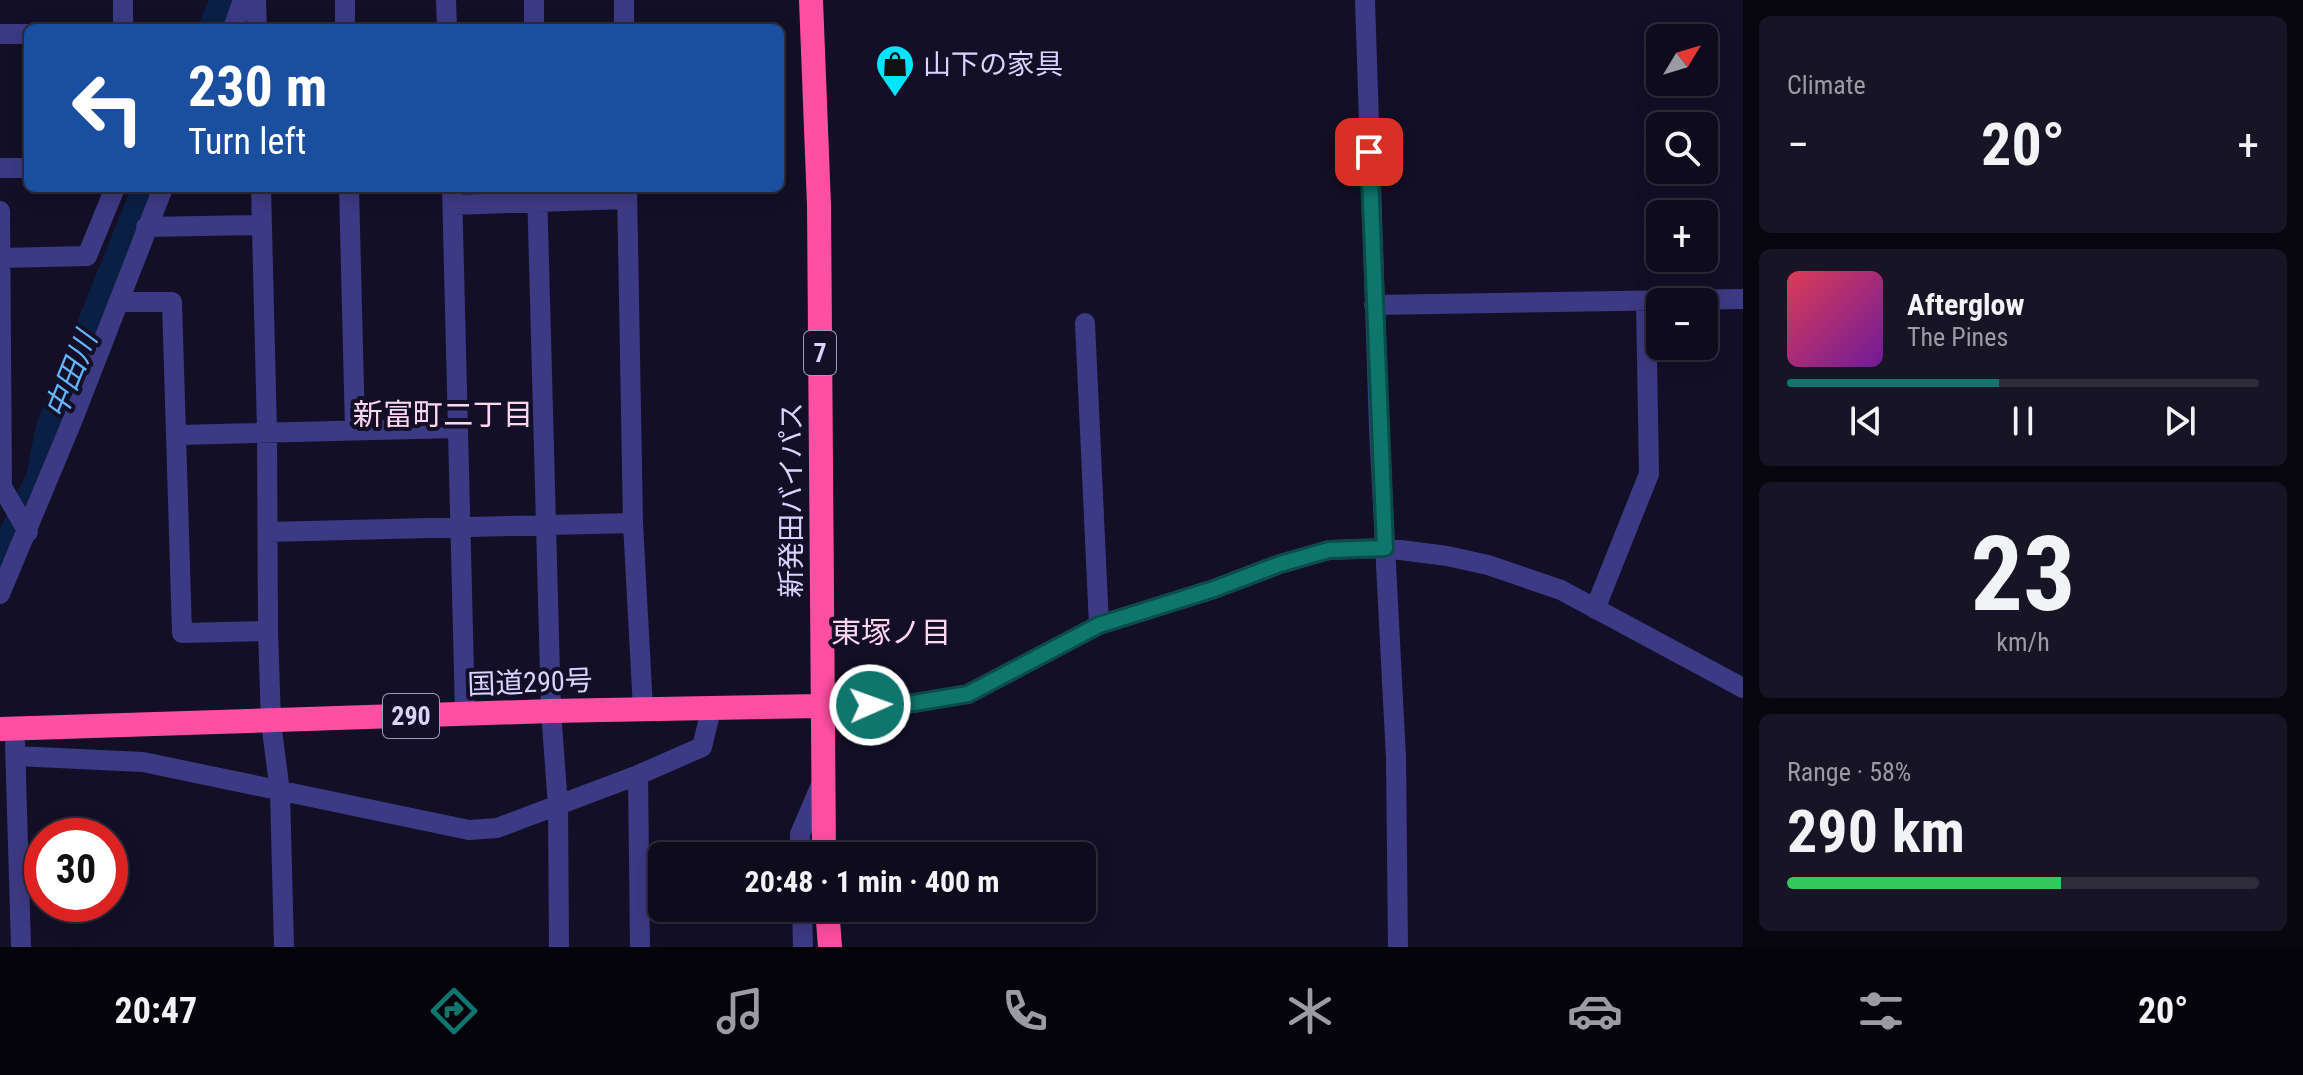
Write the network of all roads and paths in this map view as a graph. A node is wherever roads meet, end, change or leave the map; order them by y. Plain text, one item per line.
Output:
1 (123, 0) edge
2 (243, 0) edge
3 (256, 0) edge
4 (345, 0) edge
5 (446, 0) edge
6 (534, 0) edge
7 (624, 0) edge
8 (811, 0) edge
9 (1365, 0) edge
10 (123, 24) edge
11 (234, 24) edge
12 (257, 24) edge
13 (345, 24) edge
14 (447, 24) edge
15 (534, 24) edge
16 (624, 24) edge
17 (0, 34) edge
18 (24, 34) edge
19 (0, 168) edge
20 (24, 168) edge
21 (113, 192) edge
22 (161, 192) edge
23 (261, 192) edge
24 (349, 192) edge
25 (627, 194) edge
26 (537, 195) edge
27 (453, 196) edge
28 (0, 211) edge
29 (262, 225) junction
30 (146, 227) junction
31 (1, 258) edge
32 (1743, 299) edge
33 (1718, 300) edge
34 (1646, 301) edge
35 (119, 302) junction
36 (1374, 305) junction
37 (1085, 323) dead end
38 (1647, 360) edge
39 (456, 428) junction
40 (355, 429) junction
41 (267, 431) junction
42 (178, 435) junction
43 (633, 523) junction
44 (546, 526) junction
45 (459, 528) junction
46 (28, 532) junction
47 (268, 532) junction
48 (1385, 548) junction
49 (0, 594) edge
50 (1595, 609) junction
51 (1099, 625) junction
52 (268, 631) junction
53 (1743, 688) edge
54 (822, 706) junction
55 (643, 709) junction
56 (711, 710) junction
57 (551, 711) junction
58 (465, 713) junction
59 (271, 722) junction
60 (7, 729) edge
61 (16, 756) junction
62 (638, 775) junction
63 (821, 785) junction
64 (280, 792) junction
65 (558, 806) junction
66 (800, 842) edge
67 (823, 842) edge
68 (802, 922) edge
69 (828, 922) edge
70 (21, 947) edge
71 (284, 947) edge
72 (559, 947) edge
73 (640, 947) edge
74 (803, 947) edge
75 (830, 947) edge
76 (1398, 947) edge

1 - 10 street
2 - 11 street
3 - 12 street
4 - 13 street
5 - 14 street
6 - 15 street
7 - 16 street
8 - 54 highway, 新発田バイパス / 7
9 - 36 street
17 - 18 street
19 - 20 street
21 - 31 street
22 - 30 street
23 - 29 street
24 - 40 street
25 - 26 street
25 - 43 street
26 - 27 street
26 - 44 street
27 - 39 street
28 - 31 street
29 - 30 street
29 - 41 street
30 - 35 street
31 - 46 street
32 - 33 street
34 - 36 street
35 - 42 street
35 - 46 street
36 - 48 street
37 - 51 street
38 - 50 street
39 - 40 street
39 - 45 street
40 - 41 street
41 - 42 street
41 - 47 street
42 - 52 street
43 - 44 street
43 - 55 street
44 - 45 street
44 - 57 street
45 - 47 street
45 - 58 street
46 - 49 street
47 - 52 street
48 - 50 street
48 - 51 street
48 - 76 street
50 - 53 street
51 - 54 street
52 - 59 street
54 - 56 highway, 国道290号 / 290
54 - 63 highway, 新発田バイパス / 7
55 - 56 highway, 国道290号 / 290
55 - 57 highway, 国道290号 / 290
56 - 62 street
57 - 58 highway, 国道290号 / 290
57 - 65 street
58 - 59 highway, 国道290号 / 290
59 - 60 highway, 国道290号 / 290
59 - 64 street
60 - 61 street
61 - 64 street
61 - 70 street
62 - 65 street
62 - 73 street
63 - 66 street
63 - 67 highway, 新発田バイパス / 7
64 - 65 street
64 - 71 street
65 - 72 street
68 - 74 street
69 - 75 highway

